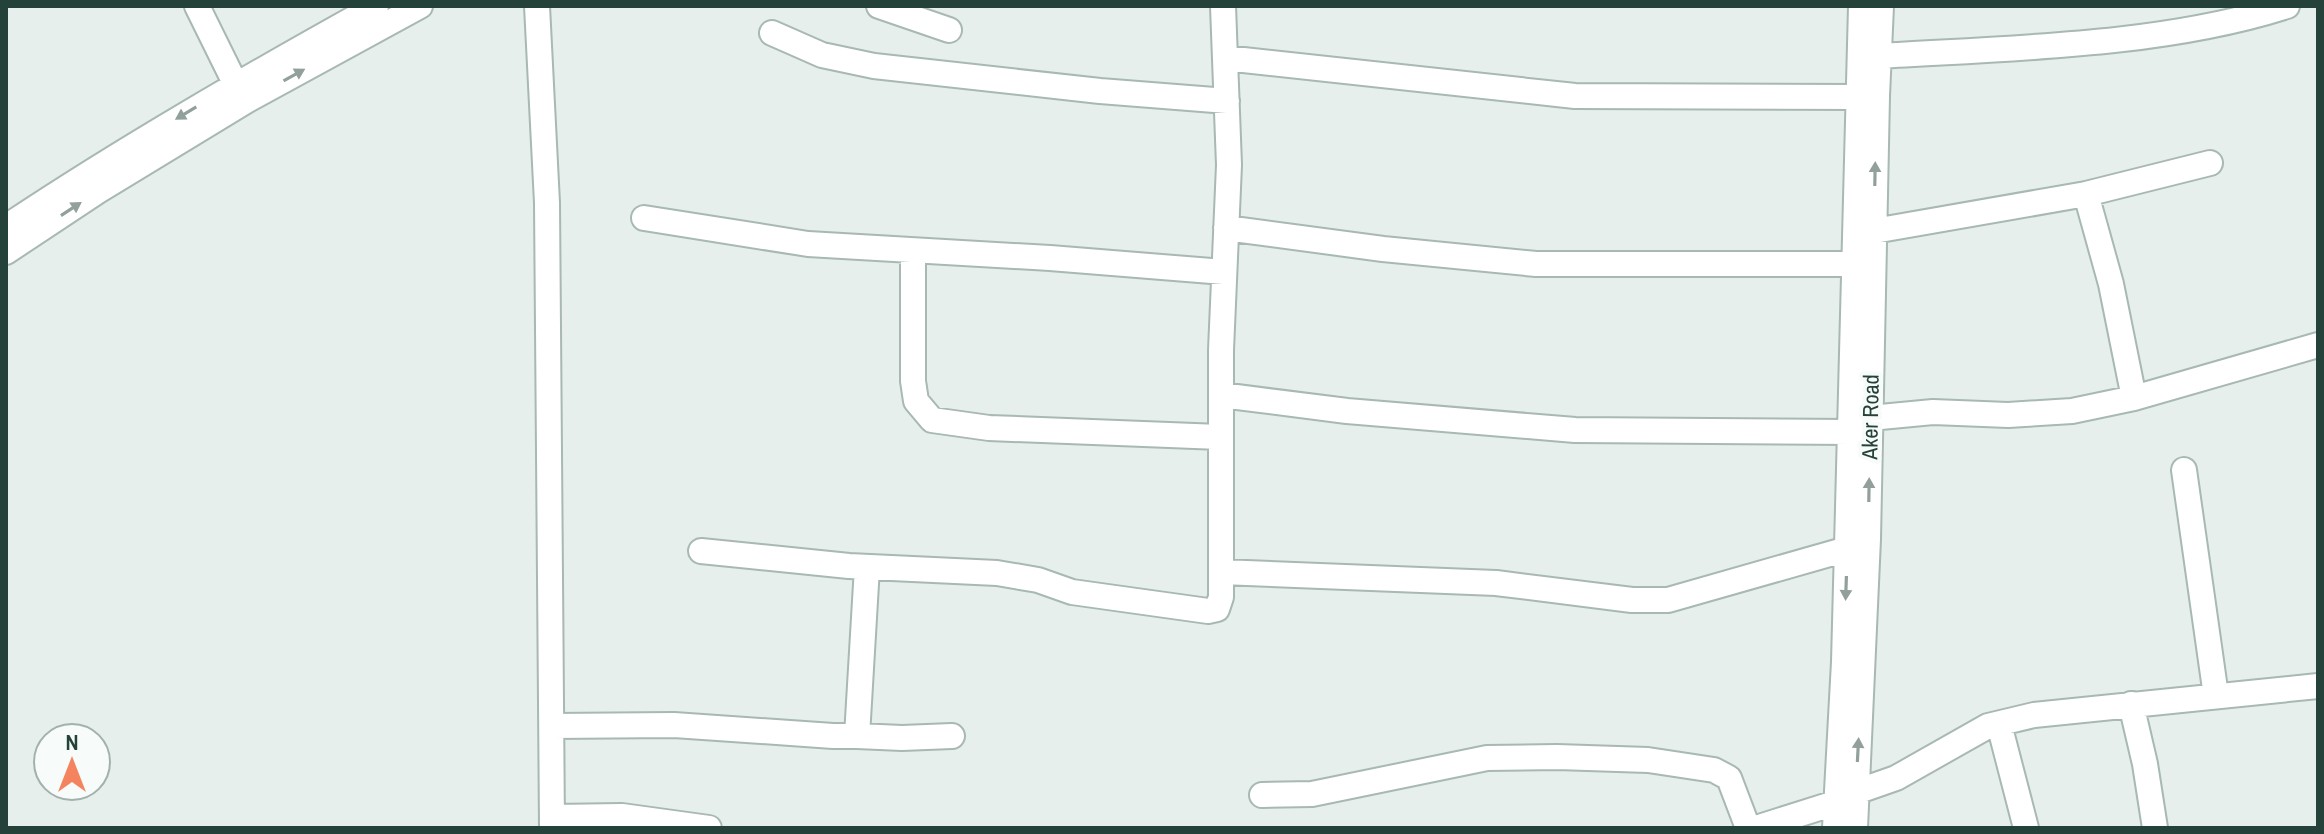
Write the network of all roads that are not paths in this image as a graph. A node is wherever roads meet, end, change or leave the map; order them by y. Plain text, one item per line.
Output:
1 (197, 6) edge
2 (376, 6) edge
3 (420, 6) edge
4 (537, 6) edge
5 (879, 6) edge
6 (1223, 6) edge
7 (1861, 6) edge
8 (1881, 6) edge
9 (2282, 7) edge
10 (949, 30) dead end
11 (772, 33) dead end
12 (1880, 56) junction
13 (1225, 58) junction
14 (235, 83) junction
15 (1859, 97) junction
16 (1227, 101) junction
17 (2210, 163) dead end
18 (2086, 194) junction
19 (644, 218) dead end
20 (6, 227) edge
21 (1226, 228) junction
22 (1874, 231) junction
23 (913, 251) junction
24 (6, 252) edge
25 (1854, 264) junction
26 (1224, 272) junction
27 (1863, 331) junction
28 (2318, 345) edge
29 (1221, 395) junction
30 (2134, 398) junction
31 (1860, 425) junction
32 (1220, 437) junction
33 (2184, 470) dead end
34 (1847, 549) junction
35 (701, 551) dead end
36 (867, 567) junction
37 (1221, 572) junction
38 (2318, 686) edge
39 (2216, 696) junction
40 (2131, 704) junction
41 (1999, 724) junction
42 (552, 726) junction
43 (857, 736) junction
44 (952, 736) dead end
45 (1262, 795) dead end
46 (1846, 798) junction
47 (552, 823) edge
48 (709, 828) edge
49 (1748, 828) edge
50 (1756, 828) edge
51 (1835, 828) edge
52 (1855, 828) edge
53 (2026, 828) edge
54 (2155, 828) edge

1 - 14 street
2 - 14 street
24 -> 3 street
4 - 42 street
5 - 10 street
6 - 13 street
7 - 15 street, Aker Road
8 - 12 street, Aker Road
9 - 12 street
11 - 16 street
22 -> 12 street, Aker Road
13 - 15 street
13 - 16 street
14 -> 20 street
15 - 25 street, Aker Road
16 - 21 street
17 - 18 street
18 - 22 street
18 - 30 street
19 - 23 street
21 - 25 street
21 - 26 street
22 - 27 street, Aker Road
23 - 26 street
23 - 32 street
25 - 27 street, Aker Road
26 - 29 street
27 - 31 street, Aker Road
28 - 30 street
29 - 31 street
29 - 32 street
30 - 31 street
31 - 34 street, Aker Road
46 -> 31 street, Aker Road
32 - 37 street
33 - 39 street
34 - 37 street
34 -> 46 street, Aker Road
35 - 36 street
36 - 37 street
36 - 43 street
38 - 39 street
39 - 40 street
40 - 41 street
40 - 54 street
41 - 46 street
41 - 53 street
42 - 43 street
42 - 47 street
43 - 44 street
45 - 49 street
46 - 50 street
46 - 51 street, Aker Road
46 - 52 street, Aker Road
47 - 48 street

